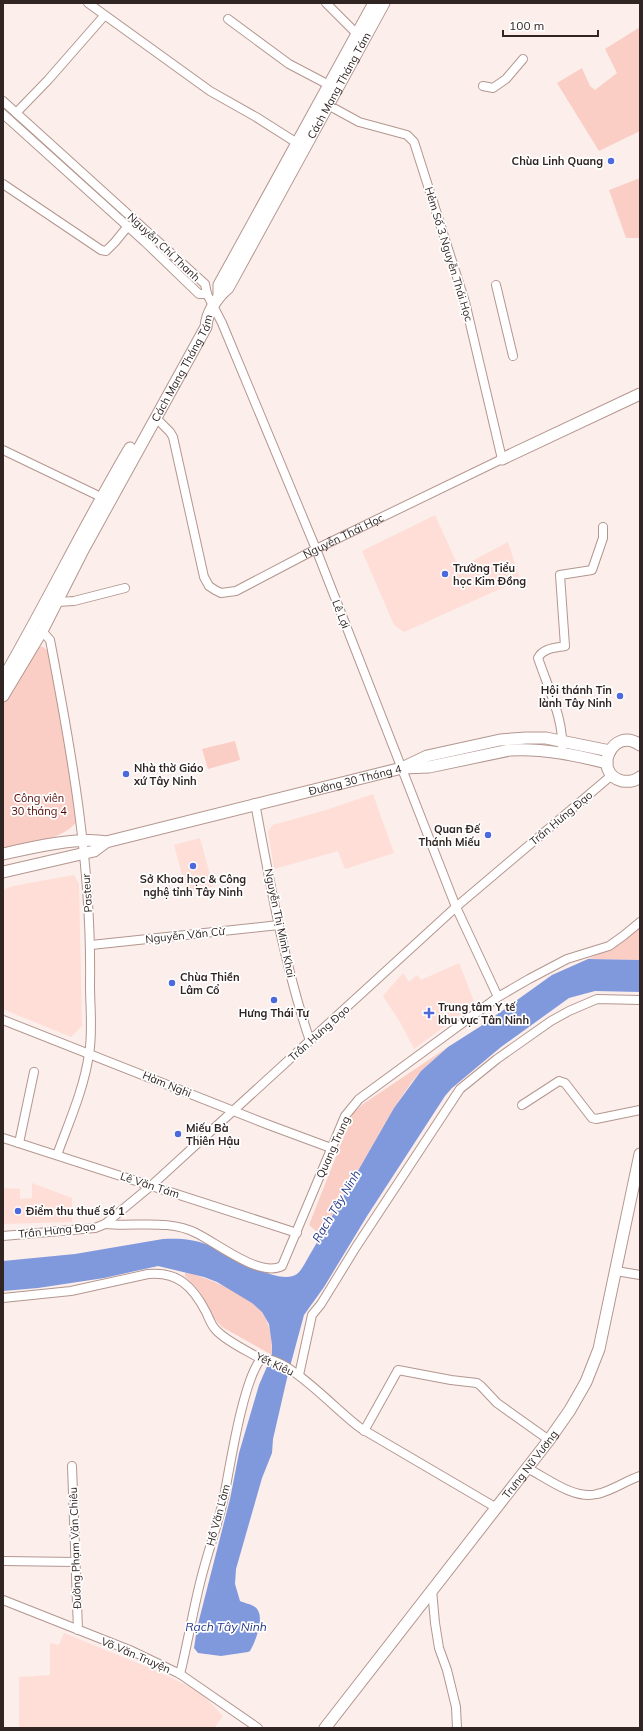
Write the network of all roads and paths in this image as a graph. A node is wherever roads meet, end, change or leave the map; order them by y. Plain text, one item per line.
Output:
1 (88, 3) edge
2 (326, 3) edge
3 (374, 3) edge
4 (384, 3) edge
5 (104, 16) junction
6 (228, 19) dead end
7 (357, 34) junction
8 (523, 59) dead end
9 (329, 85) junction
10 (483, 86) dead end
11 (3, 101) edge
12 (324, 103) junction
13 (16, 113) junction
14 (3, 114) edge
15 (297, 142) junction
16 (68, 158) junction
17 (62, 166) junction
18 (3, 184) edge
19 (128, 226) junction
20 (152, 235) junction
21 (145, 242) junction
22 (496, 285) dead end
23 (207, 294) junction
24 (219, 296) junction
25 (214, 306) junction
26 (513, 356) dead end
27 (640, 394) edge
28 (153, 416) junction
29 (3, 450) edge
30 (502, 459) junction
31 (101, 497) junction
32 (90, 527) junction
33 (603, 527) dead end
34 (316, 549) junction
35 (125, 588) dead end
36 (53, 600) junction
37 (38, 629) junction
38 (3, 679) edge
39 (3, 696) edge
40 (563, 741) junction
41 (639, 744) edge
42 (610, 750) junction
43 (562, 753) junction
44 (607, 763) junction
45 (402, 768) junction
46 (612, 775) junction
47 (640, 777) edge
48 (254, 804) junction
49 (83, 840) junction
50 (106, 842) junction
51 (85, 853) junction
52 (3, 854) edge
53 (4, 872) edge
54 (456, 907) junction
55 (640, 922) edge
56 (279, 925) junction
57 (91, 945) junction
58 (498, 997) junction
59 (640, 1000) edge
60 (3, 1020) edge
61 (310, 1041) junction
62 (90, 1054) junction
63 (34, 1072) dead end
64 (522, 1105) dead end
65 (640, 1110) edge
66 (233, 1111) junction
67 (3, 1138) edge
68 (19, 1143) junction
69 (331, 1148) junction
70 (640, 1154) edge
71 (57, 1155) junction
72 (152, 1186) junction
73 (105, 1224) junction
74 (297, 1233) junction
75 (3, 1236) edge
76 (616, 1271) junction
77 (640, 1275) edge
78 (3, 1298) edge
79 (265, 1359) junction
80 (299, 1375) junction
81 (364, 1431) junction
82 (549, 1440) junction
83 (72, 1466) dead end
84 (527, 1468) junction
85 (640, 1476) edge
86 (495, 1507) junction
87 (3, 1562) edge
88 (75, 1562) junction
89 (432, 1590) junction
90 (3, 1600) edge
91 (78, 1630) junction
92 (180, 1674) junction
93 (258, 1728) edge
94 (325, 1728) edge
95 (457, 1728) edge

1 - 5 street
2 - 7 street
3 - 7 main road, Cách Mạng Tháng Tám
4 - 12 main road, Cách Mạng Tháng Tám
5 - 13 street
5 - 15 street
6 - 9 street
7 - 9 main road, Cách Mạng Tháng Tám
8 - 10 street
9 - 12 main road, Cách Mạng Tháng Tám
11 - 13 street, Nguyễn Chí Thanh
12 - 15 main road, Cách Mạng Tháng Tám
12 - 24 main road, Cách Mạng Tháng Tám
12 - 30 street, Hẻm Số 3 Nguyễn Thái Học
13 - 16 street, Nguyễn Chí Thanh
14 - 17 street, Nguyễn Chí Thanh
15 - 24 main road, Cách Mạng Tháng Tám
16 - 17 street
16 - 20 street, Nguyễn Chí Thanh
17 - 19 street, Nguyễn Chí Thanh
18 - 19 street
19 - 21 street, Nguyễn Chí Thanh
20 - 21 street
20 - 23 street, Nguyễn Chí Thanh
21 - 23 street, Nguyễn Chí Thanh
22 - 26 street
23 - 25 street, Lê Lợi
24 - 25 main road, Cách Mạng Tháng Tám
25 - 28 main road, Cách Mạng Tháng Tám
25 - 34 street, Lê Lợi
27 - 30 main road, Nguyễn Thái Học
28 - 31 main road, Cách Mạng Tháng Tám
28 - 32 main road, Cách Mạng Tháng Tám
28 - 34 street, Nguyễn Thái Học
29 - 31 street
30 - 34 street, Nguyễn Thái Học
31 - 32 main road, Cách Mạng Tháng Tám
32 - 36 main road, Cách Mạng Tháng Tám
33 - 40 street
34 - 45 street, Lê Lợi
35 - 36 street
36 - 37 main road, Cách Mạng Tháng Tám
37 - 38 main road, Cách Mạng Tháng Tám
37 - 39 main road, Cách Mạng Tháng Tám
37 - 49 street, Pasteur
40 - 42 main road
40 - 43 street
40 - 45 main road
41 - 42 main road
42 - 44 main road
43 - 44 main road, Đường 30 Tháng 4
43 - 45 main road, Đường 30 Tháng 4
44 - 46 main road
45 - 48 main road, Đường 30 Tháng 4
45 - 54 street, Lê Lợi
46 - 47 main road
46 - 54 street, Trần Hưng Đạo
48 - 50 main road, Đường 30 Tháng 4
48 - 56 street, Nguyễn Thị Minh Khai
49 - 50 main road, Đường 30 Tháng 4
49 - 51 street, Pasteur
49 - 52 main road, Đường 30 Tháng 4
50 - 51 main road, Đường 30 Tháng 4
51 - 53 main road, Đường 30 Tháng 4
51 - 57 street, Pasteur
54 - 58 street, Lê Lợi
54 - 61 street, Trần Hưng Đạo
55 - 58 street, Quang Trung
56 - 57 street, Nguyễn Văn Cừ
56 - 61 street, Nguyễn Thị Minh Khai
57 - 62 street, Pasteur
58 - 69 street, Quang Trung
59 - 80 street
60 - 62 street, Hàm Nghi
61 - 66 street, Trần Hưng Đạo
62 - 66 street, Hàm Nghi
62 - 71 street, Pasteur
63 - 68 street
64 - 65 street
66 - 69 street, Hàm Nghi
66 - 72 street, Trần Hưng Đạo
67 - 68 street, Lê Văn Tám
68 - 71 street, Lê Văn Tám
69 - 74 street, Quang Trung
70 - 76 main road, Trưng Nữ Vương
71 - 72 street, Lê Văn Tám
72 - 73 street, Trần Hưng Đạo
72 - 74 street, Lê Văn Tám
73 - 74 street, Quang Trung
73 - 75 street, Trần Hưng Đạo
76 - 77 street
76 - 82 main road, Trưng Nữ Vương
78 - 79 street, Yết Kiêu
79 - 80 street, Yết Kiêu
79 - 92 street, Hồ Văn Lâm
80 - 81 street, Yết Kiêu
81 - 82 street
81 - 86 street, Yết Kiêu
82 - 84 main road, Trưng Nữ Vương
83 - 88 street, Đường Phạm Văn Chiêu
84 - 85 street
84 - 86 main road, Trưng Nữ Vương
86 - 89 main road, Trưng Nữ Vương
87 - 88 street
88 - 91 street, Đường Phạm Văn Chiêu
89 - 94 main road, Trưng Nữ Vương
89 - 95 street
90 - 91 street, Võ Văn Truyện
91 - 92 street, Võ Văn Truyện
92 - 93 street, Võ Văn Truyện

